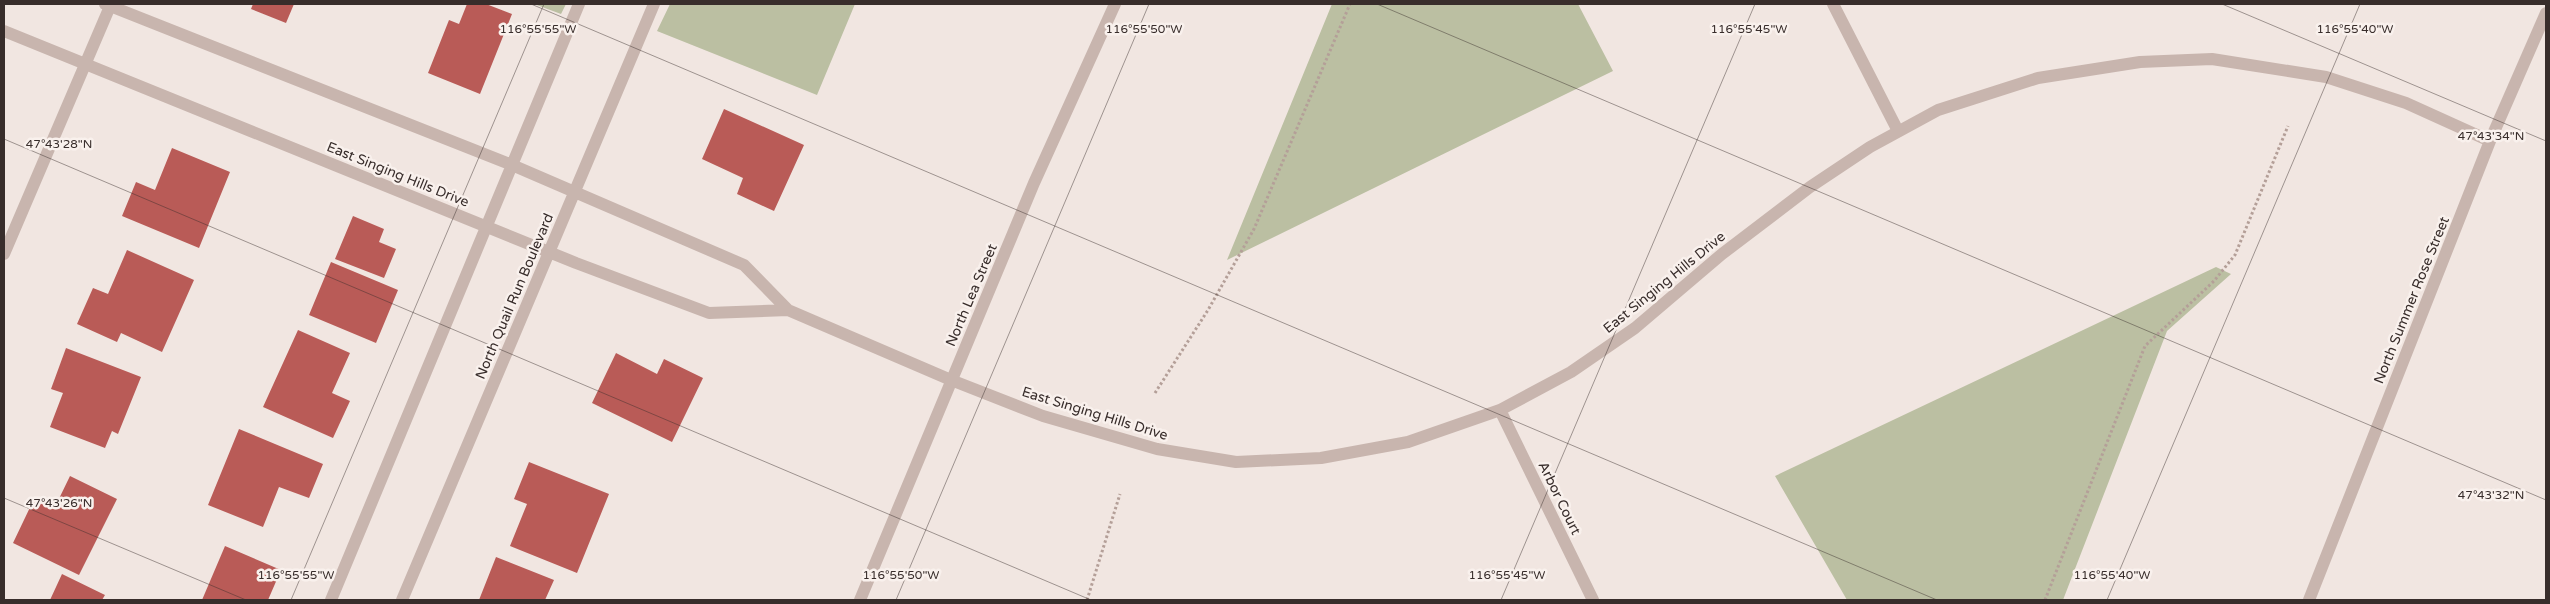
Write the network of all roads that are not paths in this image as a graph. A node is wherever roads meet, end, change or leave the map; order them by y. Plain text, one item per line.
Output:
1 (109, 4) edge
2 (579, 4) edge
3 (654, 4) edge
4 (1115, 4) edge
5 (1833, 4) edge
6 (2546, 13) edge
7 (4, 30) edge
8 (85, 64) junction
9 (1898, 131) junction
10 (2490, 141) junction
11 (512, 165) junction
12 (574, 192) junction
13 (486, 227) junction
14 (549, 252) junction
15 (4, 254) edge
16 (788, 310) junction
17 (952, 380) junction
18 (1500, 410) junction
19 (331, 600) edge
20 (402, 600) edge
21 (860, 600) edge
22 (1592, 600) edge
23 (2309, 600) edge

1 - 8 street
1 - 11 street, East Singing Hills Drive
2 - 11 street
3 - 12 street, North Quail Run Boulevard
4 - 17 street, North Lea Street
5 - 9 street
6 - 10 street, North Summer Rose Street
7 - 8 street, East Singing Hills Drive
8 - 13 street, East Singing Hills Drive
8 - 15 street
9 - 10 street, East Singing Hills Drive
9 - 18 street, East Singing Hills Drive
10 - 23 street, North Summer Rose Street
11 - 12 street, East Singing Hills Drive
11 - 13 street
12 - 14 street, North Quail Run Boulevard
12 - 16 street, East Singing Hills Drive
13 - 14 street, East Singing Hills Drive
13 - 19 street
14 - 16 street, East Singing Hills Drive
14 - 20 street, North Quail Run Boulevard
16 - 17 street, East Singing Hills Drive
17 - 18 street, East Singing Hills Drive
17 - 21 street, North Lea Street
18 - 22 street, Arbor Court

